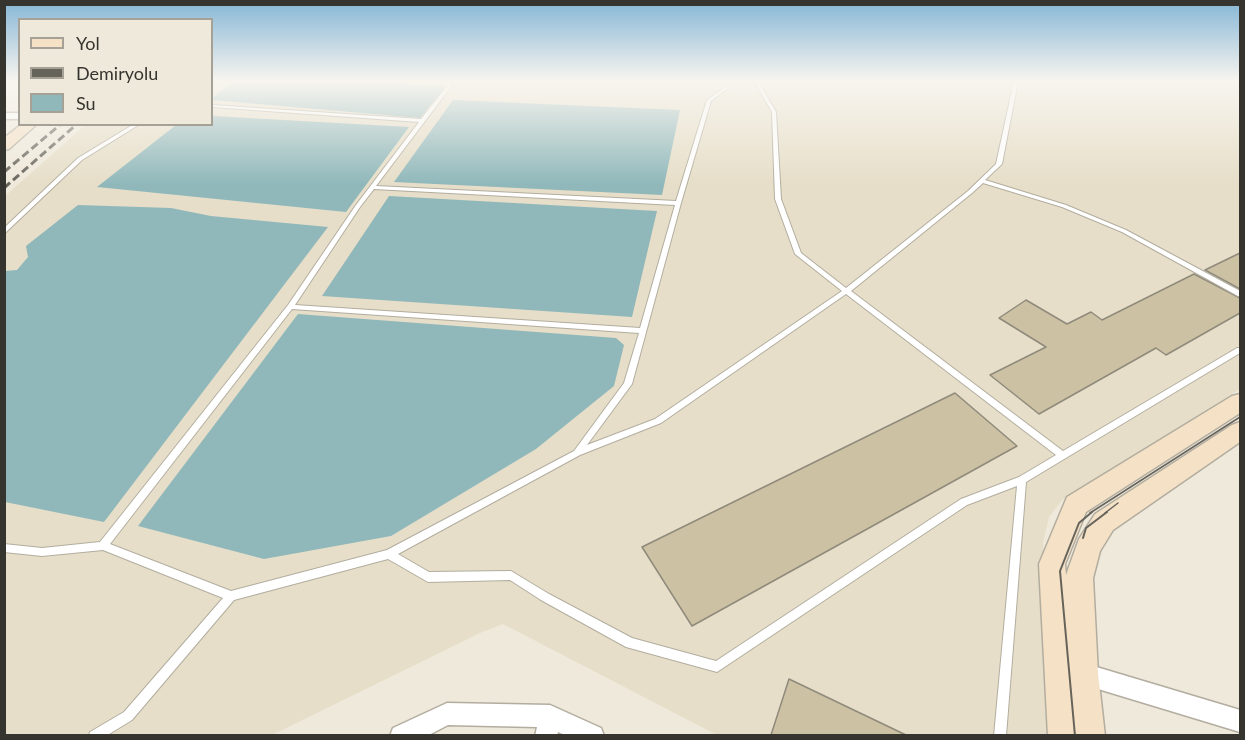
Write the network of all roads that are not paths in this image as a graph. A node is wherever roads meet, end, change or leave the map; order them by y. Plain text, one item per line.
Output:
1 (346, 116) edge
2 (427, 116) edge
3 (704, 116) edge
4 (774, 116) edge
5 (1009, 116) edge
6 (423, 121) junction
7 (29, 126) edge
8 (135, 126) edge
9 (5, 145) edge
10 (982, 181) junction
11 (373, 187) junction
12 (678, 203) junction
13 (4, 231) edge
14 (845, 292) junction
15 (1240, 294) edge
16 (290, 307) junction
17 (643, 331) junction
18 (1240, 350) edge
19 (1240, 402) edge
20 (1238, 435) edge
21 (577, 453) junction
22 (1062, 456) junction
23 (1022, 480) junction
24 (103, 546) junction
25 (4, 548) edge
26 (388, 554) junction
27 (231, 596) junction
28 (1083, 674) junction
29 (1240, 721) edge
30 (548, 726) edge
31 (94, 735) edge
32 (401, 735) edge
33 (593, 735) edge
34 (1000, 735) edge
35 (1064, 735) edge
36 (1089, 735) edge

1 - 6 lane
2 - 6 lane
3 - 12 lane
4 - 14 lane
5 - 10 lane
6 - 11 lane
7 - 9 main road
8 - 13 lane
10 - 14 lane
10 - 15 lane
11 - 12 lane
11 - 16 lane
12 - 17 lane
14 - 21 lane
14 - 22 lane
16 - 17 lane
16 - 24 lane
17 - 21 lane
18 - 22 lane
19 - 35 main road
20 - 28 main road
21 - 26 lane
22 - 23 lane
23 - 26 lane
23 - 34 lane
24 - 25 lane
24 - 27 lane
26 - 27 lane
27 - 31 lane
28 - 29 street
28 - 36 main road
30 - 32 street
30 - 33 street

